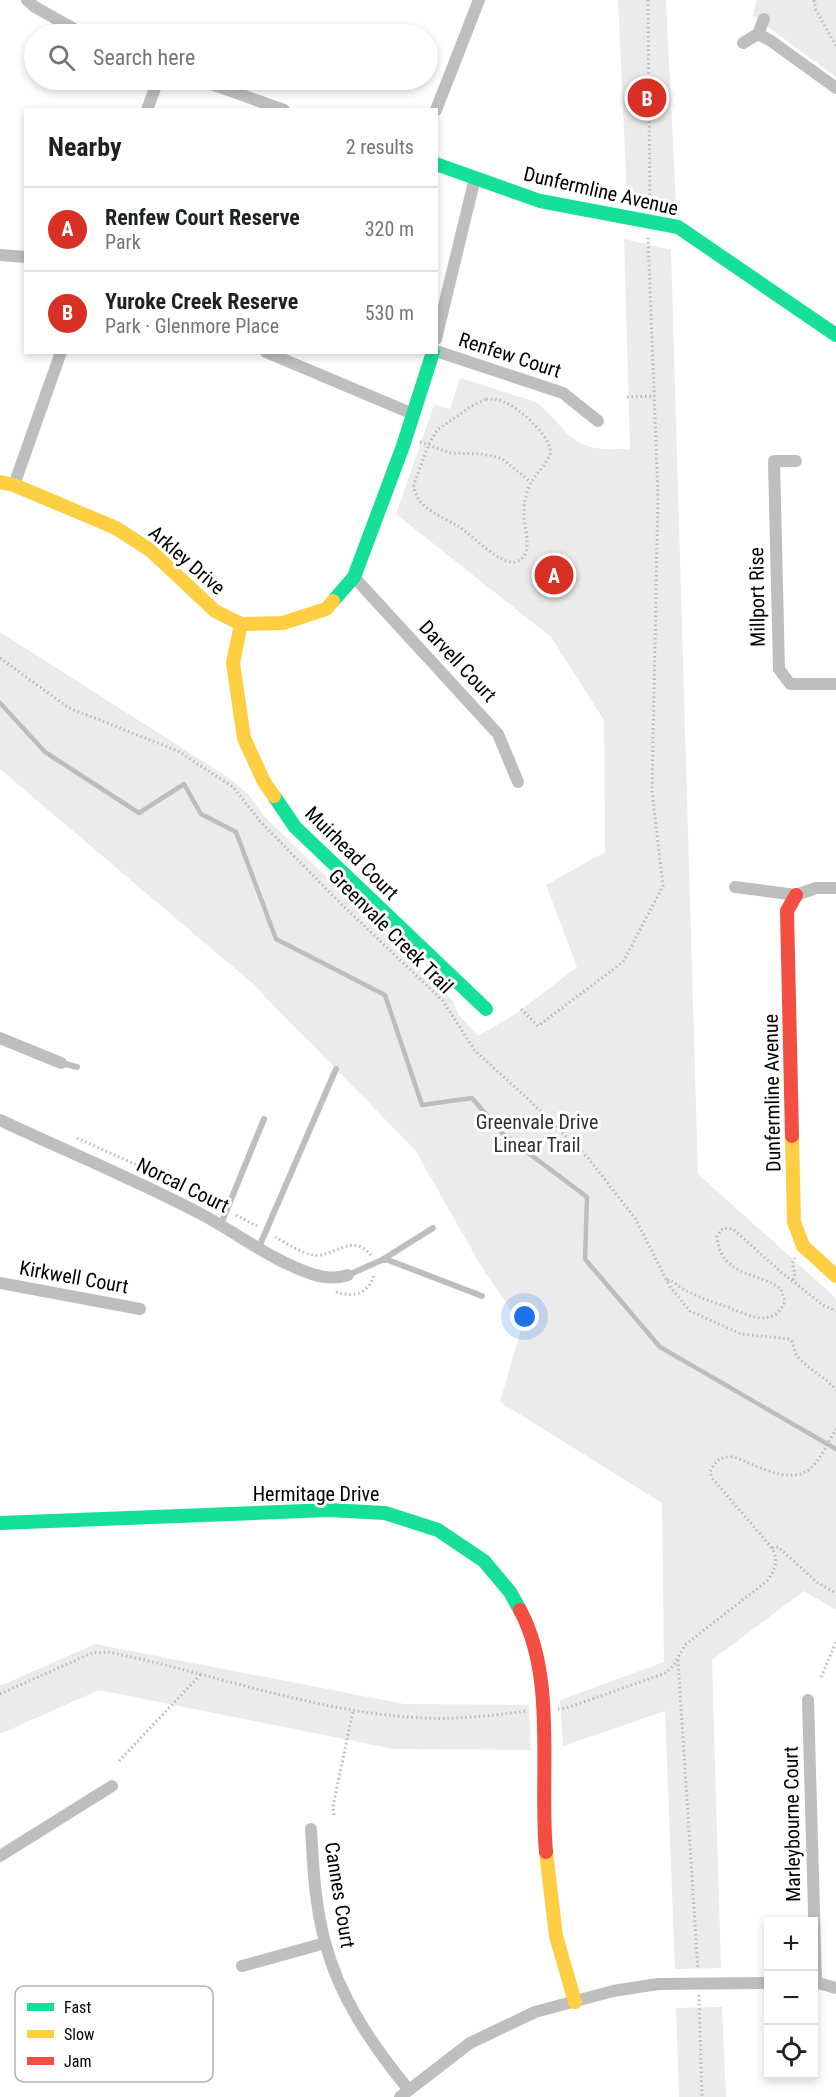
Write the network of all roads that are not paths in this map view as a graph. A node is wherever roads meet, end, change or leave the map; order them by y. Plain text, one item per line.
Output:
1 (27, 0) edge
2 (479, 0) edge
3 (764, 19) dead end
4 (65, 24) edge
5 (758, 34) junction
6 (743, 43) dead end
7 (836, 88) edge
8 (154, 90) edge
9 (228, 90) edge
10 (148, 108) edge
11 (278, 108) edge
12 (437, 108) edge
13 (438, 165) edge
14 (475, 178) junction
15 (0, 255) edge
16 (24, 257) edge
17 (438, 331) edge
18 (836, 335) edge
19 (438, 353) edge
20 (60, 354) edge
21 (271, 354) edge
22 (434, 354) edge
23 (413, 414) junction
24 (598, 421) dead end
25 (796, 460) dead end
26 (0, 482) edge
27 (14, 485) junction
28 (354, 577) junction
29 (241, 624) junction
30 (836, 684) edge
31 (518, 782) dead end
32 (735, 887) dead end
33 (836, 888) edge
34 (796, 895) junction
35 (486, 1009) dead end
36 (0, 1038) edge
37 (61, 1064) joint
38 (77, 1067) dead end
39 (336, 1069) dead end
40 (264, 1119) dead end
41 (0, 1120) edge
42 (221, 1224) junction
43 (433, 1228) dead end
44 (259, 1247) junction
45 (382, 1260) junction
46 (348, 1275) joint
47 (836, 1276) edge
48 (0, 1283) edge
49 (482, 1296) dead end
50 (140, 1309) dead end
51 (0, 1523) edge
52 (808, 1700) dead end
53 (112, 1786) dead end
54 (311, 1829) dead end
55 (0, 1856) edge
56 (325, 1942) junction
57 (242, 1965) dead end
58 (815, 1971) edge
59 (764, 1983) edge
60 (818, 1983) edge
61 (836, 1988) edge
62 (575, 2002) junction
63 (404, 2093) edge

1 - 4 street
2 - 12 street
3 - 5 street
5 - 6 street
5 - 7 street
8 - 10 street
9 - 11 street
13 - 14 street, Dunfermline Avenue
14 - 17 street
14 - 18 street, Dunfermline Avenue
15 - 16 street
19 - 24 street, Renfew Court
20 - 27 street
21 - 23 street
22 - 23 street, Arkley Drive
23 - 28 street, Arkley Drive
25 - 30 street, Millport Rise
26 - 27 street, Arkley Drive
27 - 29 street, Arkley Drive
28 - 29 street, Arkley Drive
28 - 31 street, Darvell Court
29 - 35 street, Muirhead Court
32 - 34 street
33 - 34 street
34 - 47 street, Dunfermline Avenue
36 - 37 street
37 - 38 lane
39 - 44 lane
40 - 42 lane
41 - 42 street, Norcal Court
42 - 44 street, Norcal Court
43 - 45 lane
44 - 46 street, Norcal Court
45 - 46 lane
45 - 49 lane
48 - 50 street, Kirkwell Court
51 - 62 street, Hermitage Drive
52 - 58 street, Marleybourne Court
53 - 55 street
54 - 56 street, Cannes Court
56 - 57 street
56 - 63 street, Cannes Court
59 - 62 street
60 - 61 street
62 - 63 street

